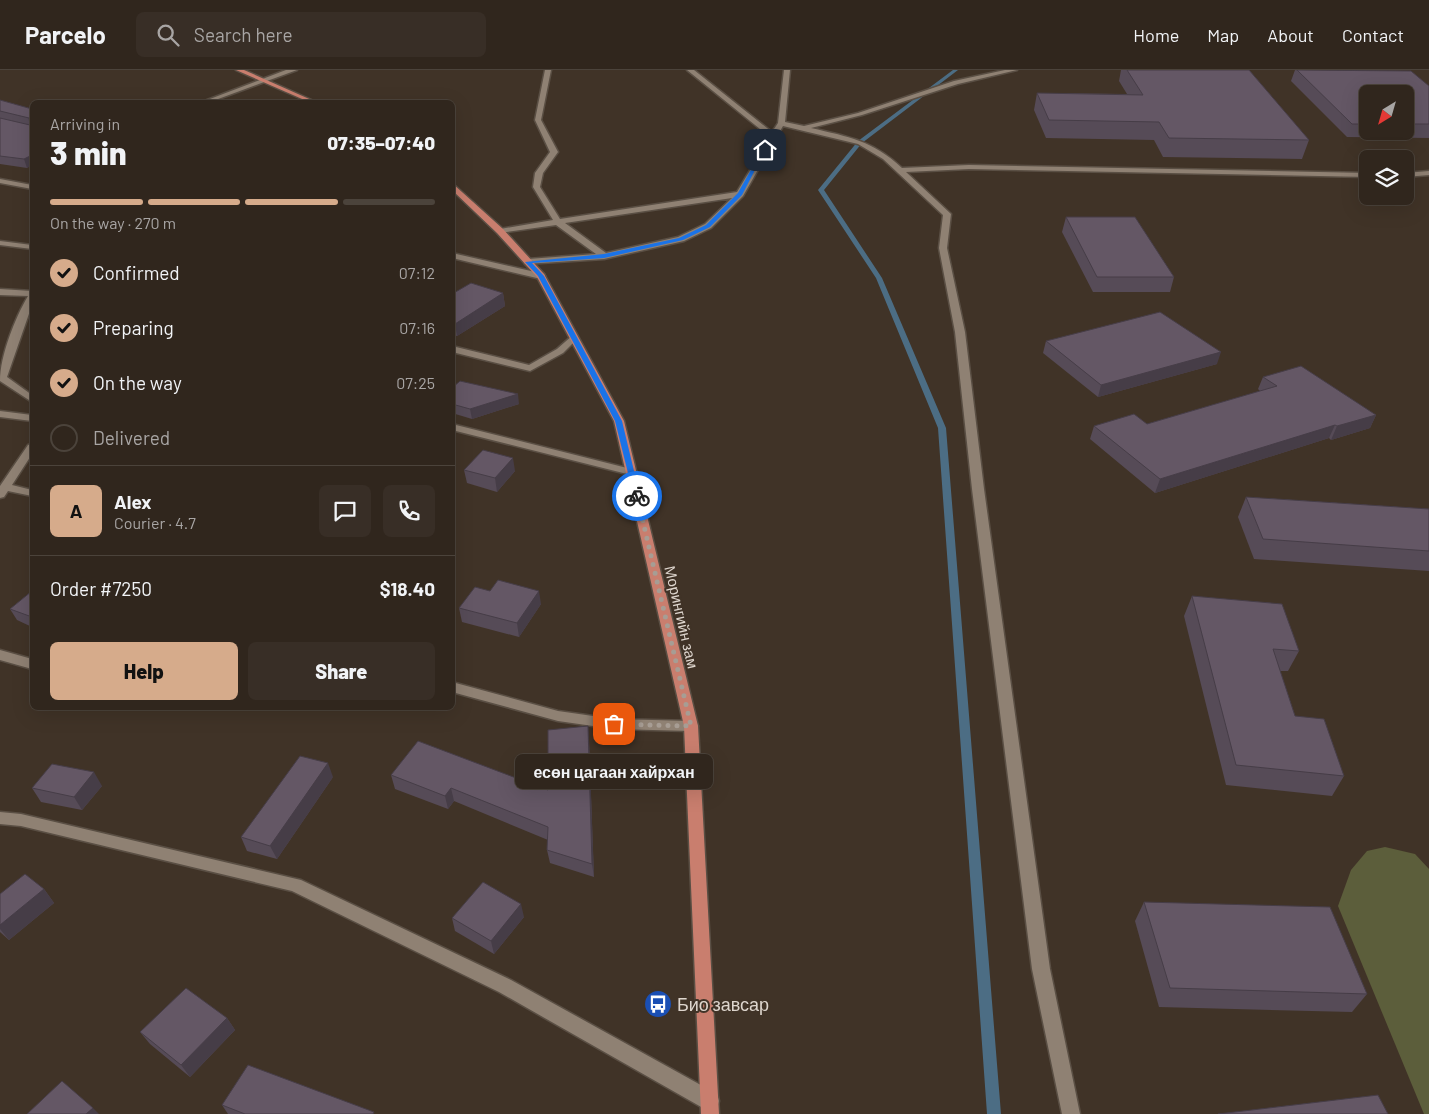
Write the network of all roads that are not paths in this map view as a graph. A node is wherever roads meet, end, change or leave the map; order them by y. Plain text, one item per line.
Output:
1 (239, 70) edge
2 (294, 70) edge
3 (548, 70) edge
4 (690, 70) edge
5 (787, 70) edge
6 (1014, 70) edge
7 (262, 80) junction
8 (210, 100) edge
9 (308, 100) edge
10 (781, 123) junction
11 (806, 127) junction
12 (773, 136) junction
13 (900, 170) junction
14 (1429, 174) edge
15 (1359, 175) edge
16 (1414, 175) edge
17 (0, 181) edge
18 (30, 187) edge
19 (455, 188) edge
20 (740, 194) junction
21 (558, 222) junction
22 (500, 231) junction
23 (0, 243) edge
24 (30, 247) edge
25 (455, 256) edge
26 (604, 256) junction
27 (528, 262) junction
28 (541, 276) junction
29 (0, 292) edge
30 (30, 295) edge
31 (28, 313) edge
32 (573, 338) junction
33 (455, 350) edge
34 (30, 398) edge
35 (0, 414) edge
36 (30, 418) edge
37 (455, 428) edge
38 (30, 450) edge
39 (631, 472) junction
40 (3, 491) edge
41 (30, 493) edge
42 (0, 655) edge
43 (30, 663) edge
44 (455, 688) edge
45 (691, 726) junction
46 (0, 818) edge
47 (710, 1107) edge
48 (1070, 1114) edge

1 - 7 main road
2 - 7 street
3 - 21 street
4 - 12 street
5 - 10 street
6 - 11 street
7 - 8 street
7 - 9 main road
10 - 11 street
10 - 12 street
11 - 13 street
12 - 20 street
13 - 15 street
13 - 48 street
14 - 16 street
17 - 18 street
19 - 22 main road, Морингийн зам
20 - 21 street
20 - 26 street
21 - 22 street
21 - 26 street
22 - 27 main road, Морингийн зам
23 - 24 street
25 - 28 street
26 - 27 street
27 - 28 main road, Морингийн зам
28 - 32 main road, Морингийн зам
29 - 30 street
31 - 34 street
32 - 33 street
32 - 39 main road, Морингийн зам
35 - 36 street
37 - 39 street
38 - 40 street
39 - 45 main road, Морингийн зам
40 - 41 street
42 - 43 street
44 - 45 street
45 - 47 main road, Морингийн зам
46 - 47 street

